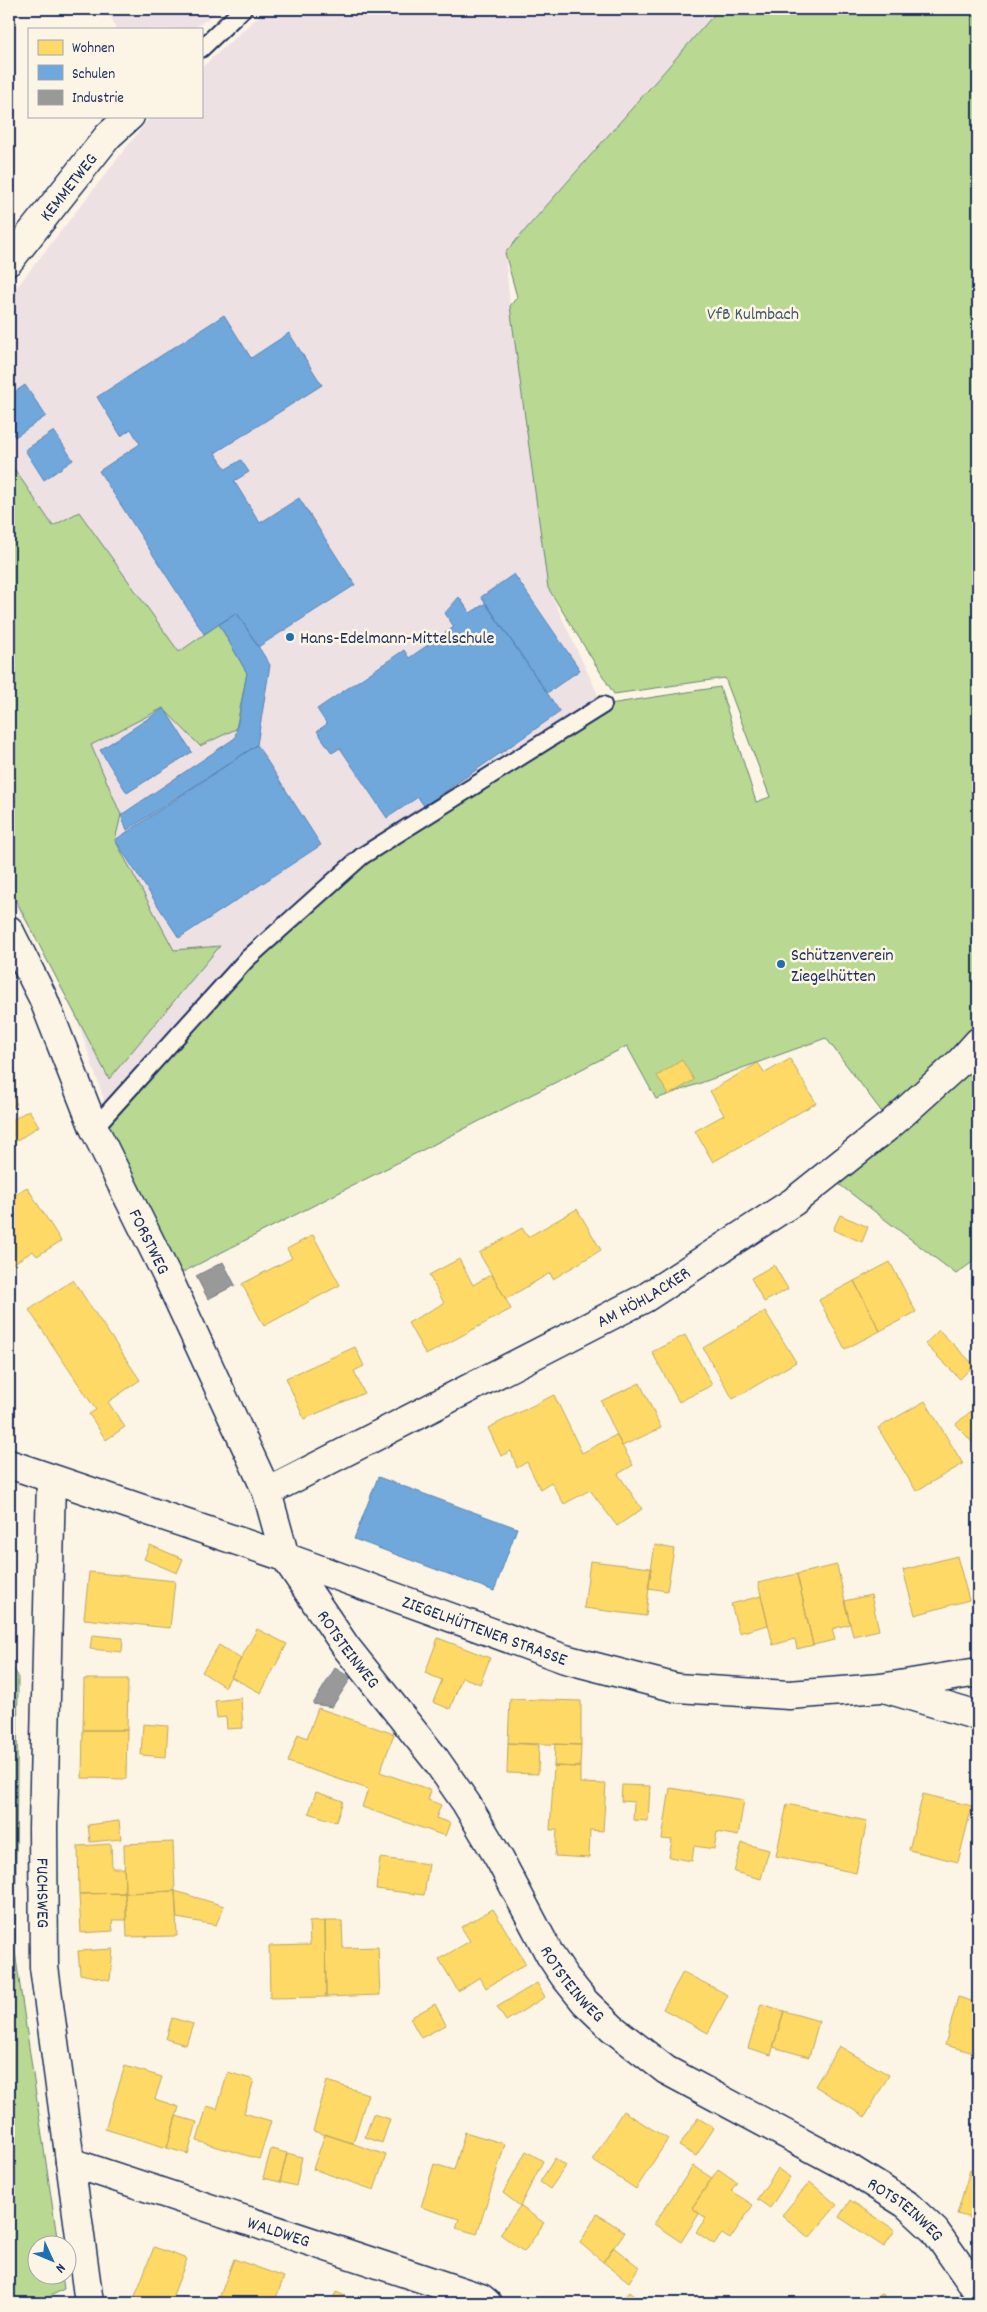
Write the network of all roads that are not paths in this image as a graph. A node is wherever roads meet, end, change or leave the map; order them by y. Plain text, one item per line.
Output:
1 (242, 9) edge
2 (202, 48) edge
3 (128, 118) edge
4 (9, 261) edge
5 (603, 705) dead end
6 (9, 930) edge
7 (978, 1042) edge
8 (94, 1128) junction
9 (9, 1464) edge
10 (51, 1479) junction
11 (267, 1492) junction
12 (285, 1557) junction
13 (978, 1672) edge
14 (881, 1688) junction
15 (978, 1716) edge
16 (70, 2162) junction
17 (978, 2292) edge
18 (89, 2303) edge
19 (486, 2303) edge

1 - 2 lane
3 - 4 street, KEMMETWEG
5 - 8 lane
6 - 8 street, FORSTWEG
7 - 11 street, AM HÖHLACKER
8 - 11 street, FORSTWEG
9 - 10 street, ZIEGELHÜTTENER STRASSE
10 - 12 street, ZIEGELHÜTTENER STRASSE
10 - 16 street, FUCHSWEG
11 - 12 street, FORSTWEG
12 - 14 street, ZIEGELHÜTTENER STRASSE
12 - 17 street, ROTSTEINWEG
13 - 14 street, ZIEGELHÜTTENER STRASSE
14 - 15 street
16 - 18 street, FUCHSWEG
16 - 19 street, WALDWEG

